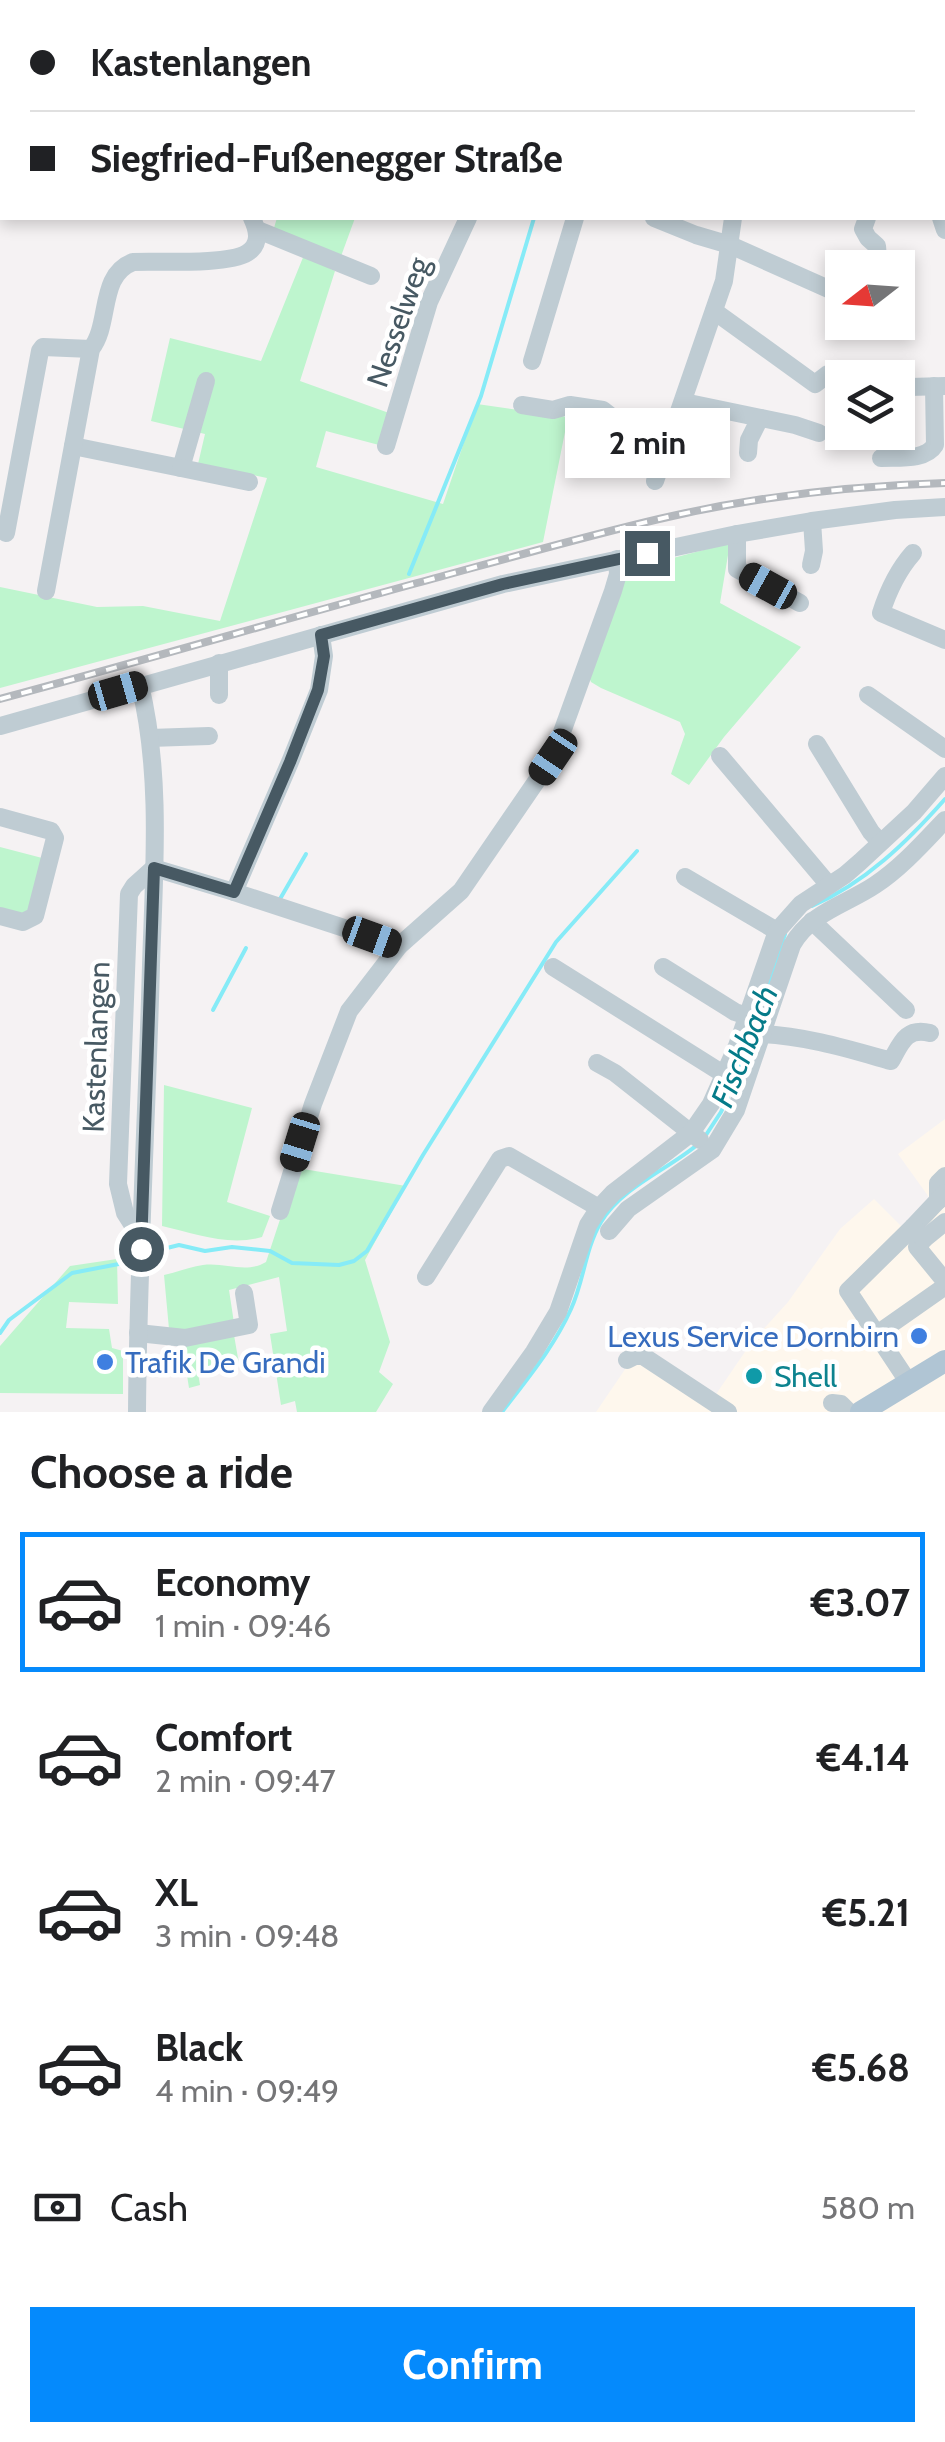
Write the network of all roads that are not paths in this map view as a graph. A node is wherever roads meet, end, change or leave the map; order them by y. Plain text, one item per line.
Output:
1 (467, 220) edge
2 (573, 220) edge
3 (659, 220) edge
4 (733, 220) edge
5 (867, 220) edge
6 (255, 224) edge
7 (730, 245) junction
8 (877, 250) edge
9 (371, 276) dead end
10 (825, 287) edge
11 (714, 311) junction
12 (91, 349) junction
13 (532, 361) dead end
14 (825, 376) edge
15 (206, 382) dead end
16 (939, 386) edge
17 (684, 402) junction
18 (522, 405) dead end
19 (760, 418) junction
20 (673, 426) junction
21 (819, 432) dead end
22 (73, 446) junction
23 (386, 446) dead end
24 (748, 453) dead end
25 (880, 458) dead end
26 (181, 468) junction
27 (655, 481) dead end
28 (249, 482) dead end
29 (945, 507) edge
30 (812, 521) junction
31 (6, 533) dead end
32 (737, 534) junction
33 (913, 552) dead end
34 (617, 560) junction
35 (811, 565) dead end
36 (46, 591) dead end
37 (800, 603) dead end
38 (321, 635) junction
39 (945, 640) edge
40 (219, 663) junction
41 (140, 685) junction
42 (868, 694) dead end
43 (219, 695) dead end
44 (0, 726) edge
45 (208, 736) dead end
46 (150, 738) junction
47 (817, 744) dead end
48 (945, 749) edge
49 (720, 756) dead end
50 (945, 776) edge
51 (0, 816) edge
52 (945, 820) edge
53 (880, 842) junction
54 (154, 868) junction
55 (868, 874) junction
56 (684, 877) dead end
57 (828, 884) junction
58 (234, 892) junction
59 (0, 916) edge
60 (812, 921) junction
61 (777, 931) junction
62 (398, 946) junction
63 (552, 967) dead end
64 (663, 967) dead end
65 (906, 1010) dead end
66 (746, 1016) junction
67 (930, 1033) dead end
68 (761, 1034) junction
69 (597, 1063) dead end
70 (725, 1075) junction
71 (701, 1141) junction
72 (945, 1176) edge
73 (941, 1197) edge
74 (599, 1208) junction
75 (280, 1211) dead end
76 (945, 1222) edge
77 (142, 1230) junction
78 (609, 1231) dead end
79 (919, 1233) junction
80 (426, 1278) dead end
81 (244, 1293) dead end
82 (138, 1332) junction
83 (877, 1334) junction
84 (627, 1360) dead end
85 (945, 1362) edge
86 (909, 1383) junction
87 (832, 1403) dead end
88 (137, 1412) edge
89 (490, 1412) edge
90 (728, 1412) edge
91 (849, 1412) edge
92 (860, 1412) edge

1 - 23 street, Nesselweg
2 - 13 street
3 - 7 street
4 - 7 street
5 - 8 street
6 - 9 street
6 - 12 street
7 - 10 street
7 - 11 street
11 - 14 street
11 - 17 street
12 - 22 street
12 - 31 street
15 - 26 street
16 - 25 street
17 - 19 street
17 - 20 street
18 - 20 street
19 - 21 street
19 - 24 street
20 - 27 street
22 - 26 street
22 - 36 street
26 - 28 street
29 - 30 street
30 - 32 street
30 - 35 street
32 - 34 street
32 - 37 street
33 - 39 street
34 - 38 street
34 - 62 street
38 - 40 street
38 - 58 street
40 - 41 street
40 - 43 street
41 - 44 street
41 - 46 street, Kastenlangen
42 - 48 street
45 - 46 street
46 - 54 street, Kastenlangen
47 - 53 street
49 - 57 street
50 - 53 street
51 - 59 street
52 - 55 street
53 - 55 street
54 - 58 street
54 - 77 street, Kastenlangen
54 - 77 street, Kastenlangen
55 - 57 street
55 - 60 street
56 - 61 street
57 - 61 street
58 - 62 street
60 - 65 street
60 - 68 street
61 - 66 street
62 - 75 street
63 - 70 street
64 - 66 street
66 - 70 street
67 - 68 street
68 - 71 street
69 - 71 street
70 - 71 street
71 - 74 street
71 - 78 street
72 - 73 street
73 - 79 street
74 - 80 street
74 - 89 street
76 - 79 street
77 - 82 street, Kastenlangen
79 - 83 street
79 - 83 street
81 - 82 street
82 - 88 street, Kastenlangen
83 - 86 street
84 - 90 street
85 - 86 main road
86 - 92 main road
87 - 91 street

